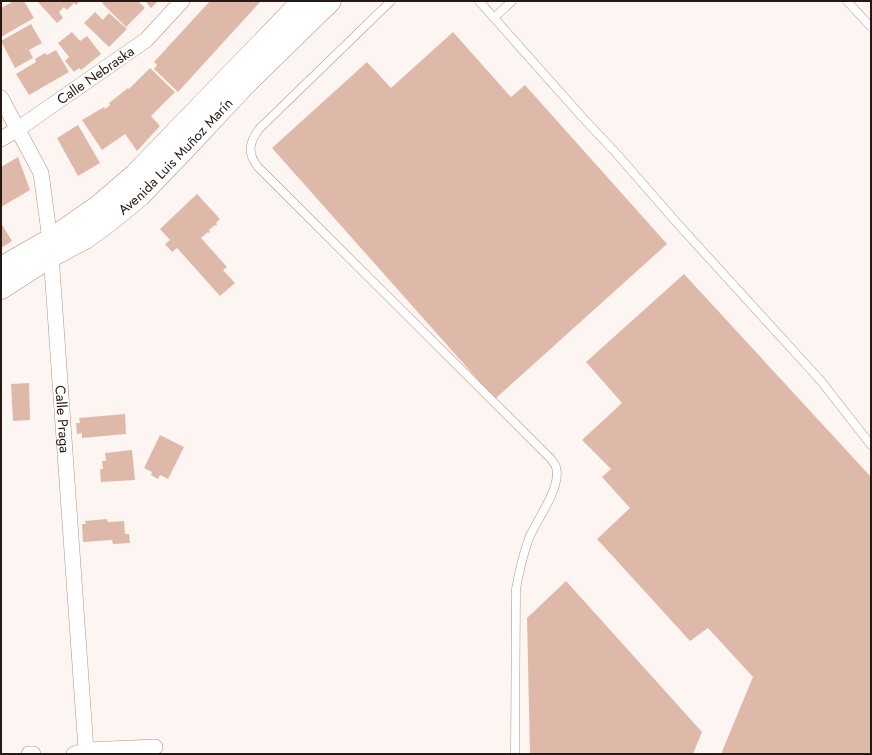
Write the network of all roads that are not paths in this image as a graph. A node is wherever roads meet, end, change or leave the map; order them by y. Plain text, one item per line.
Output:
1 (182, 1) edge
2 (303, 1) edge
3 (330, 1) edge
4 (391, 1) edge
5 (479, 1) edge
6 (512, 1) edge
7 (847, 1) edge
8 (494, 18) junction
9 (871, 27) edge
10 (1, 98) edge
11 (18, 129) junction
12 (1, 139) edge
13 (50, 248) junction
14 (1, 268) edge
15 (1, 288) edge
16 (871, 445) edge
17 (154, 747) dead end
18 (80, 752) edge
19 (29, 754) edge
20 (33, 754) edge
21 (515, 754) edge

1 - 11 street, Calle Nebraska
2 - 13 main road, Avenida Luis Muñoz Marín
3 - 13 main road, Avenida Luis Muñoz Marín
4 - 21 lane
5 - 8 lane
6 - 8 lane
7 - 9 lane
8 - 16 lane
10 - 11 street, Calle Praga
11 - 12 street, Calle Nebraska
11 - 13 street, Calle Praga
13 - 14 main road, Avenida Luis Muñoz Marín
13 - 15 main road, Avenida Luis Muñoz Marín
13 - 18 street, Calle Praga
17 - 18 street
19 - 20 street

